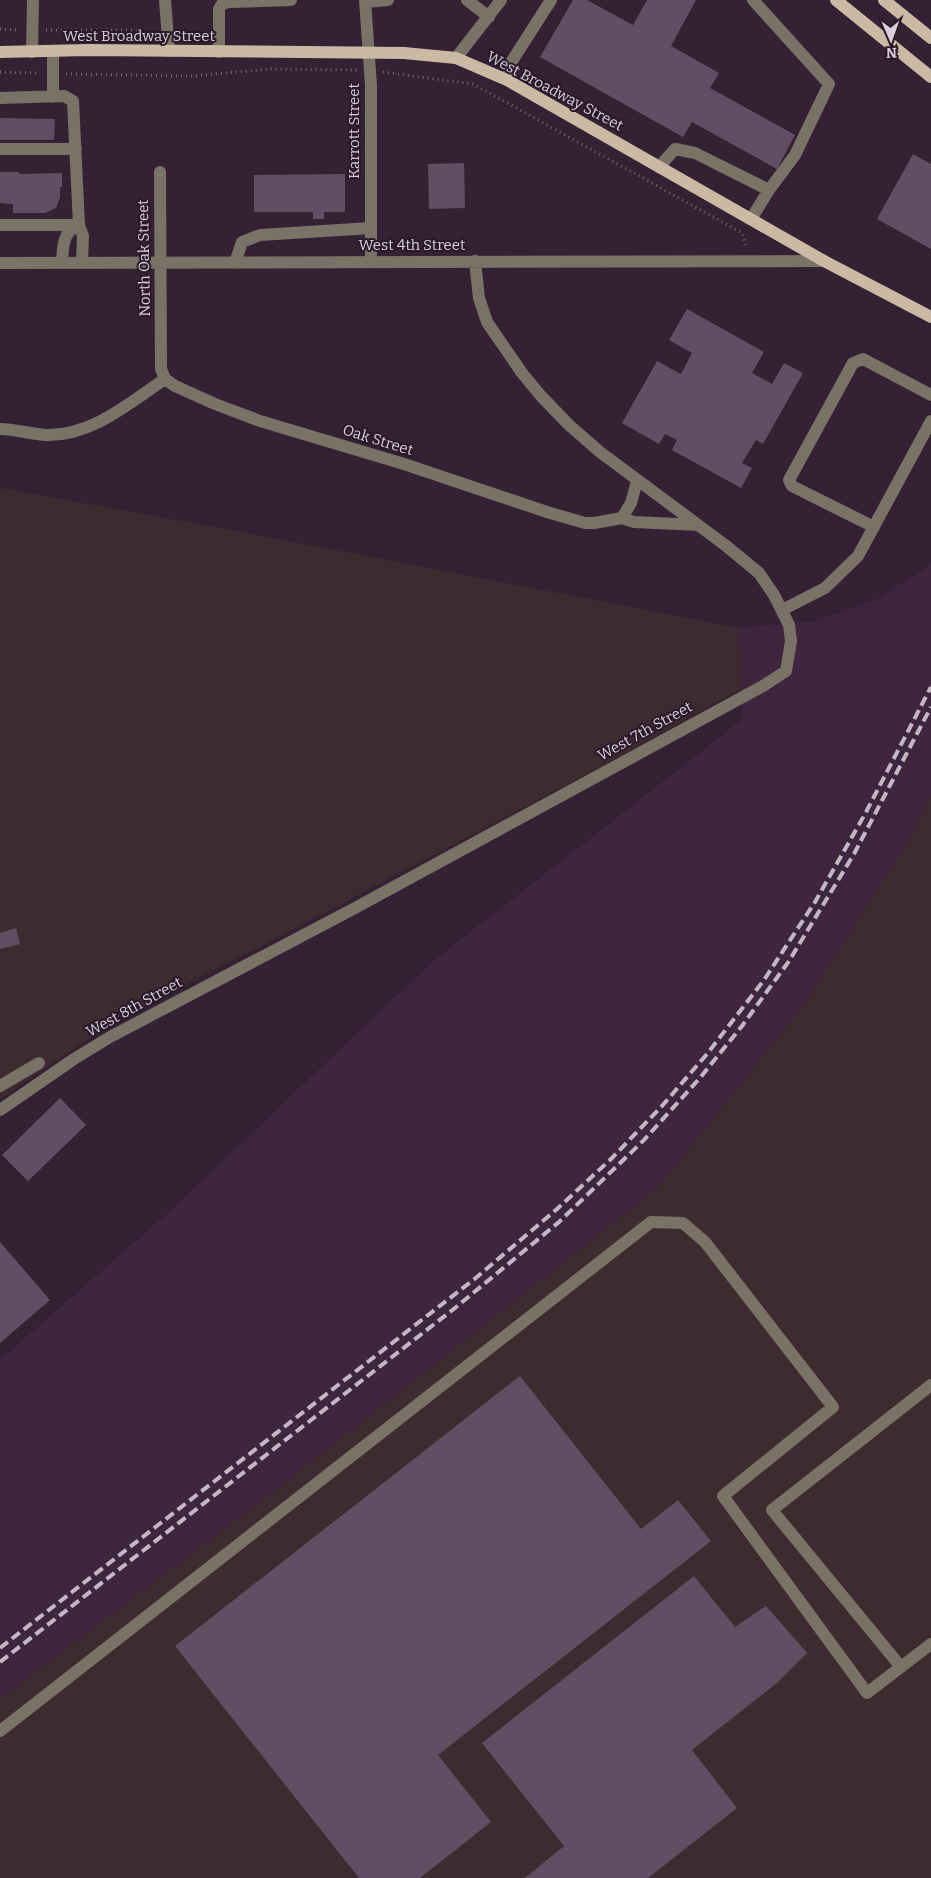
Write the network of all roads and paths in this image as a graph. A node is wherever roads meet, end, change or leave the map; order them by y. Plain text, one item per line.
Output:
1 (33, 0) edge
2 (165, 0) edge
3 (291, 0) edge
4 (388, 0) edge
5 (467, 0) edge
6 (500, 0) edge
7 (551, 0) edge
8 (754, 0) edge
9 (836, 0) edge
10 (884, 0) edge
11 (365, 1) edge
12 (489, 16) junction
13 (0, 29) edge
14 (32, 30) junction
15 (146, 30) dead end
16 (931, 38) edge
17 (0, 52) edge
18 (32, 52) junction
19 (53, 52) junction
20 (169, 52) junction
21 (219, 52) junction
22 (368, 54) junction
23 (456, 58) junction
24 (370, 70) junction
25 (0, 72) edge
26 (53, 74) junction
27 (931, 77) edge
28 (506, 80) junction
29 (53, 97) junction
30 (0, 98) edge
31 (0, 149) edge
32 (76, 149) junction
33 (659, 167) junction
34 (160, 172) dead end
35 (769, 190) junction
36 (751, 219) junction
37 (0, 225) edge
38 (79, 225) junction
39 (371, 228) junction
40 (750, 260) junction
41 (475, 261) junction
42 (824, 261) junction
43 (235, 262) junction
44 (371, 262) junction
45 (62, 263) junction
46 (82, 263) junction
47 (160, 263) junction
48 (0, 264) edge
49 (931, 317) edge
50 (166, 379) junction
51 (931, 395) edge
52 (931, 422) edge
53 (0, 429) edge
54 (636, 481) junction
55 (622, 518) junction
56 (698, 525) junction
57 (874, 527) junction
58 (782, 610) junction
59 (290, 942) joint
60 (39, 1064) dead end
61 (0, 1086) edge
62 (0, 1110) edge
63 (931, 1385) edge
64 (931, 1644) edge
65 (900, 1667) junction
66 (0, 1730) edge

1 - 14 street
2 - 20 street
3 - 21 street
4 - 11 street
5 - 12 street
6 - 12 street
7 - 28 street
8 - 35 street
9 - 27 main road
10 - 16 main road
11 - 22 street, Karrott Street
12 - 23 street
13 - 14 path
14 - 15 path
14 - 18 street
17 - 18 main road, West Broadway Street
18 - 19 main road, West Broadway Street
19 - 20 main road, West Broadway Street
19 - 26 street
20 - 21 main road, West Broadway Street
21 - 22 main road, West Broadway Street
22 - 23 main road, West Broadway Street
22 - 24 street, Karrott Street
23 - 28 main road, West Broadway Street
24 - 26 path
24 - 39 street, Karrott Street
24 - 40 path
25 - 26 path
26 - 29 street
28 - 33 main road, West Broadway Street
29 - 30 street
29 - 32 street
31 - 32 street
32 - 38 street
33 - 35 street
33 - 36 main road, West Broadway Street
34 - 47 street, North Oak Street
35 - 36 street
36 - 42 main road, West Broadway Street
37 - 38 street
38 - 45 street
38 - 46 street
39 - 43 street
39 - 44 street, Karrott Street
40 - 41 street, West 4th Street
40 - 42 street, West 4th Street
41 - 44 street, West 4th Street
41 - 54 street
42 - 49 main road, West Broadway Street
43 - 44 street, West 4th Street
43 - 47 street, West 4th Street
45 - 46 street, West 4th Street
45 - 48 street, West 4th Street
46 - 47 street, West 4th Street
47 - 50 street, North Oak Street
50 - 53 street
50 - 55 street, Oak Street
51 - 57 street
52 - 57 street
54 - 55 street
54 - 56 street, West 7th Street
55 - 56 street, Oak Street
56 - 58 street, West 7th Street
57 - 58 street
58 - 59 street, West 7th Street
59 - 62 street, West 8th Street
60 - 61 street
63 - 65 street
64 - 65 street
65 - 66 street

